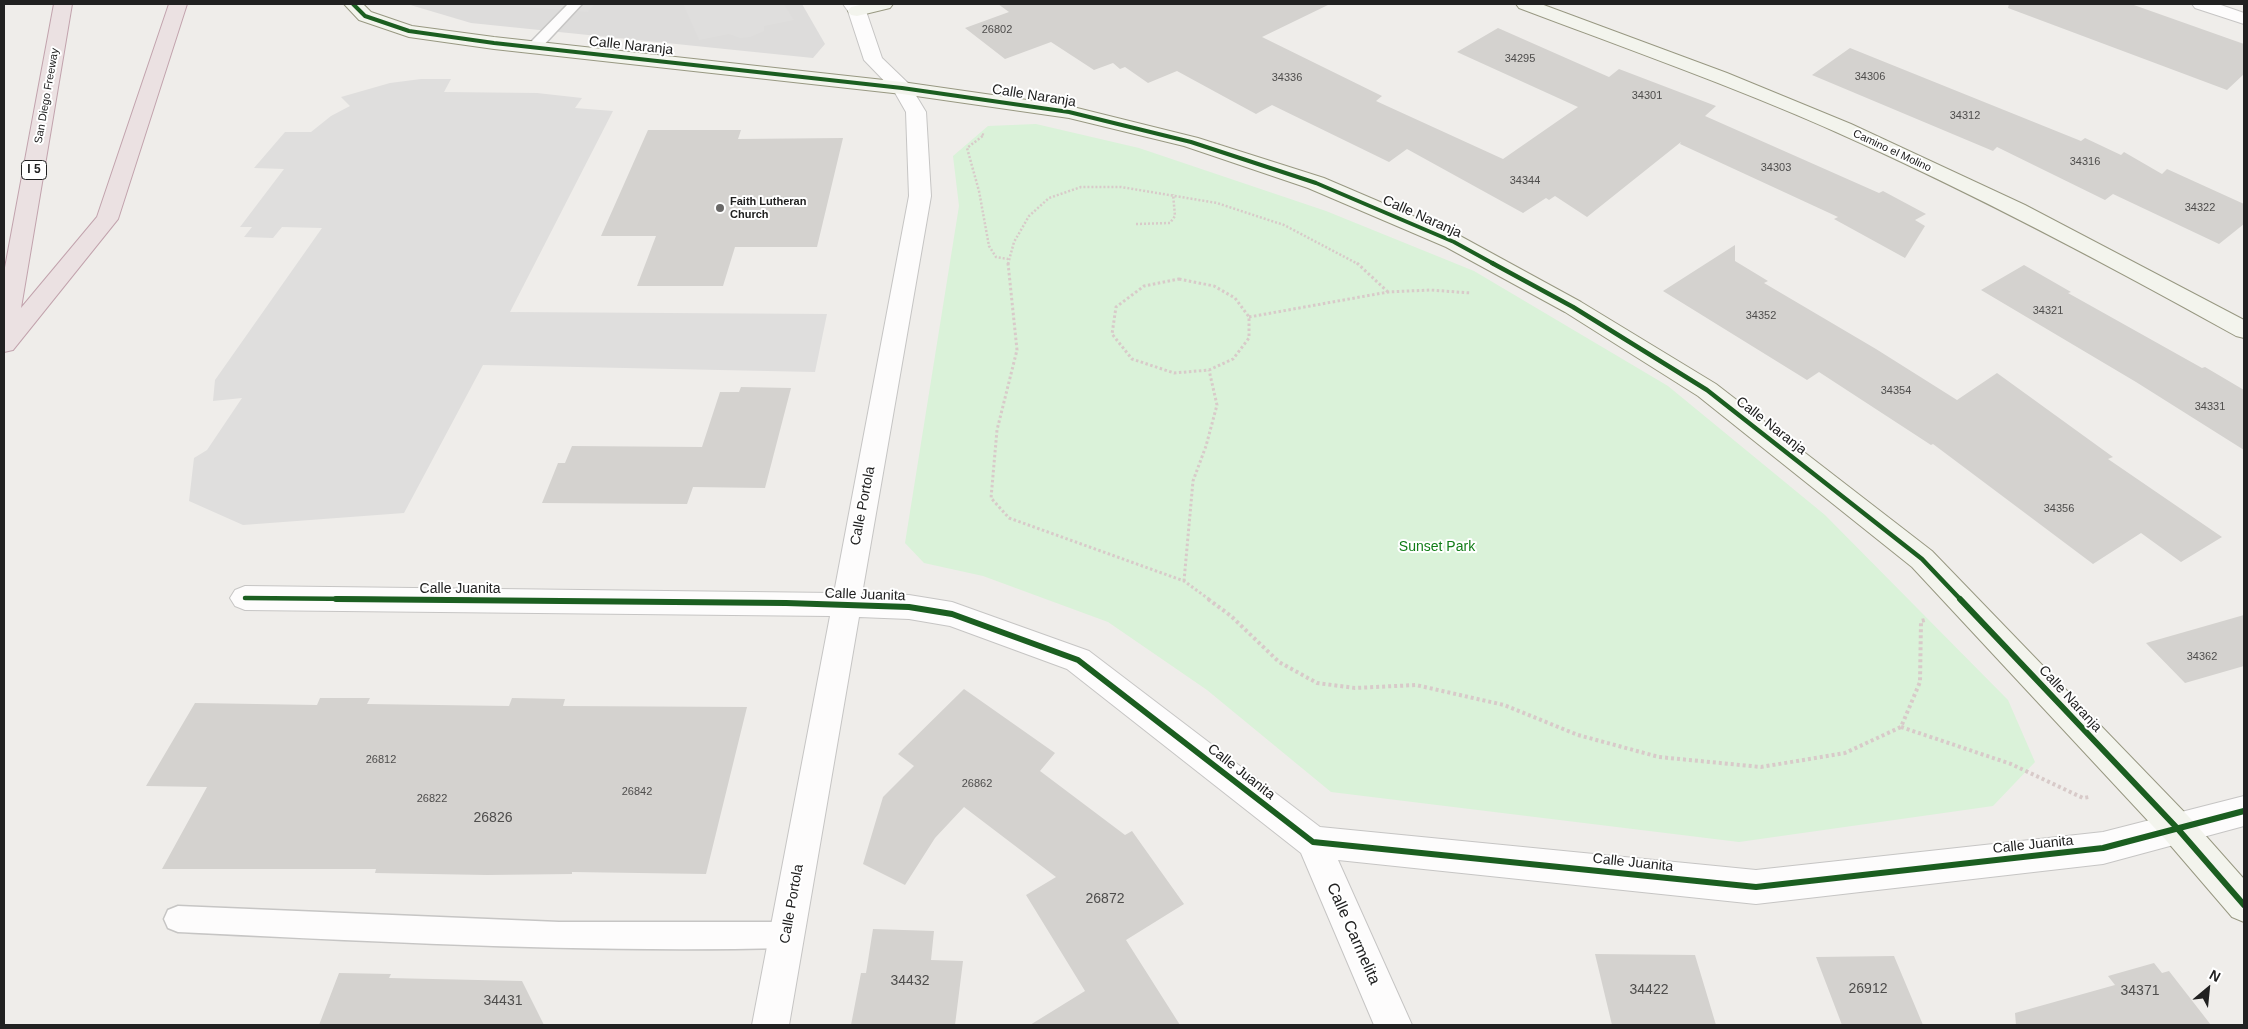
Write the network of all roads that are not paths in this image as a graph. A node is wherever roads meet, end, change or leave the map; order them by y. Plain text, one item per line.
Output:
1 (63, 4) edge
2 (178, 4) edge
3 (574, 4) edge
4 (884, 4) edge
5 (1525, 4) edge
6 (2201, 4) edge
7 (854, 8) edge
8 (359, 10) edge
9 (2244, 19) edge
10 (534, 47) junction
11 (902, 88) junction
12 (2244, 330) edge
13 (4, 336) edge
14 (4, 344) edge
15 (245, 598) dead end
16 (846, 605) junction
17 (2244, 811) edge
18 (2177, 828) junction
19 (1312, 842) junction
20 (2244, 905) edge
21 (178, 919) dead end
22 (787, 935) junction
23 (770, 1025) edge
24 (1393, 1025) edge

1 - 13 highway, San Diego Freeway / I 5
2 - 14 highway
3 - 10 lane
4 - 7 street
5 - 12 street, Camino el Molino
6 - 9 street
7 - 11 street, Calle Portola
8 - 10 street, Calle Naranja
10 - 11 street, Calle Naranja
11 - 16 street, Calle Portola
11 - 18 street, Calle Naranja
15 - 16 street, Calle Juanita
16 - 19 street, Calle Juanita
16 - 22 street, Calle Portola
17 - 18 street, Calle Juanita
18 - 19 street, Calle Juanita
18 - 20 street, Calle Naranja
19 - 24 street, Calle Carmelita
21 - 22 lane
22 - 23 street, Calle Portola

